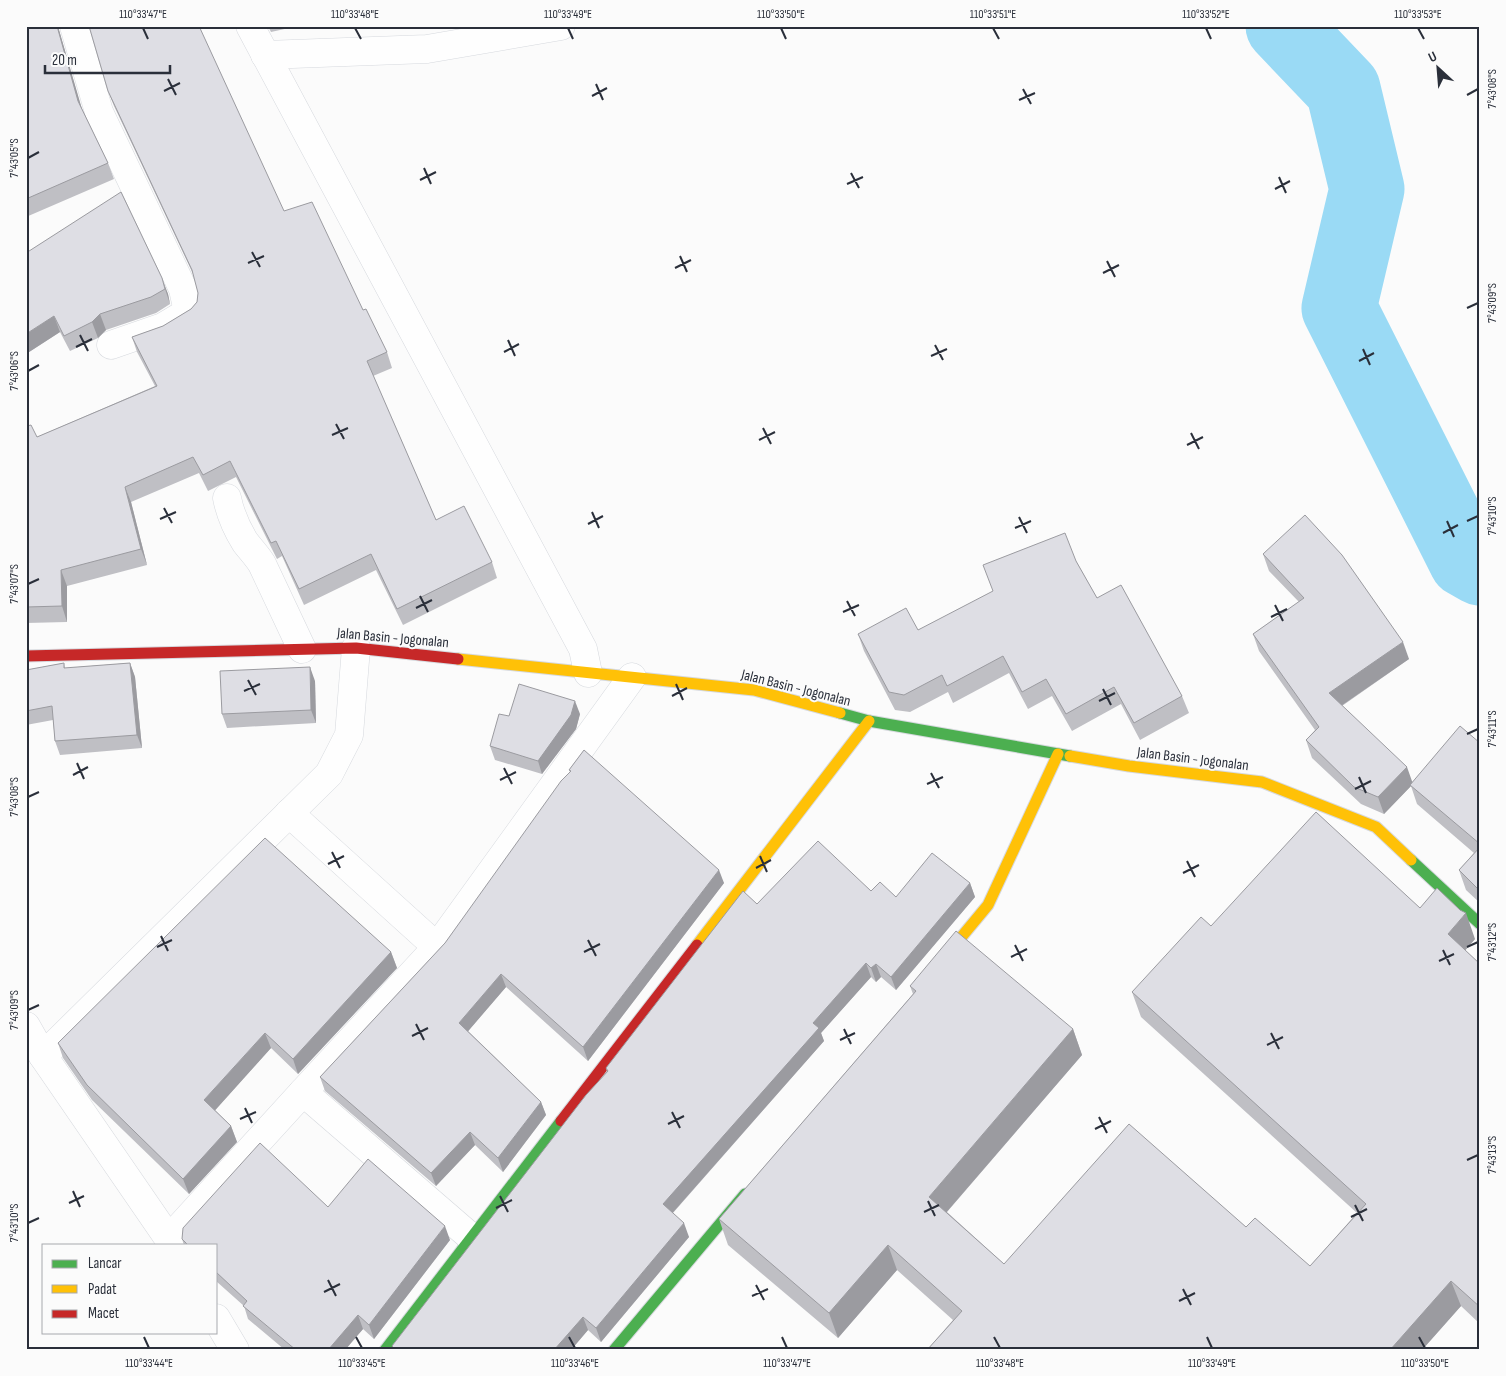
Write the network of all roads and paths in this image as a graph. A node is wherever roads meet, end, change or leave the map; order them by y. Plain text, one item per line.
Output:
1 (74, 26) edge
2 (250, 26) edge
3 (560, 26) edge
4 (265, 54) junction
5 (111, 345) dead end
6 (227, 498) dead end
7 (356, 648) junction
8 (302, 649) junction
9 (26, 656) edge
10 (585, 661) junction
11 (632, 677) junction
12 (869, 721) junction
13 (1058, 754) junction
14 (289, 813) junction
15 (1480, 924) edge
16 (437, 947) junction
17 (931, 973) edge
18 (26, 1026) edge
19 (42, 1056) junction
20 (303, 1092) junction
21 (754, 1184) edge
22 (472, 1238) junction
23 (171, 1242) edge
24 (218, 1321) edge
25 (235, 1350) edge
26 (385, 1350) edge
27 (614, 1350) edge

1 - 5 street
2 - 4 street
3 - 4 street
4 - 10 street
6 - 8 street
7 - 8 main road, Jalan Basin - Jogonalan
7 - 10 main road, Jalan Basin - Jogonalan
7 - 14 street
8 - 9 main road, Jalan Basin - Jogonalan
10 - 11 main road, Jalan Basin - Jogonalan
11 - 12 main road, Jalan Basin - Jogonalan
11 - 16 street
12 - 13 main road, Jalan Basin - Jogonalan
12 - 22 main road
13 - 15 main road, Jalan Basin - Jogonalan
13 - 17 main road
14 - 16 street
14 - 19 street
16 - 20 street
18 - 19 street
19 - 23 street
20 - 22 street
20 - 23 street
21 - 27 main road
22 - 26 main road
24 - 25 street

